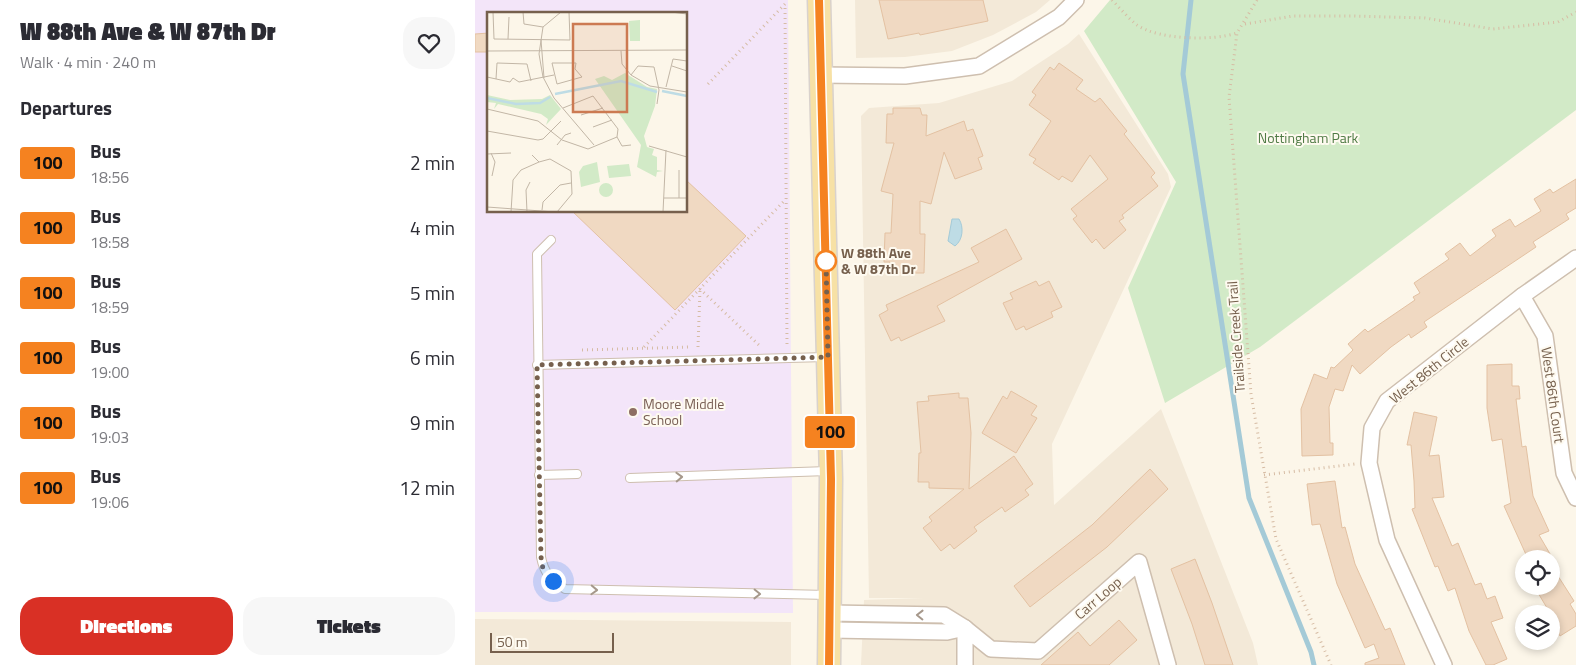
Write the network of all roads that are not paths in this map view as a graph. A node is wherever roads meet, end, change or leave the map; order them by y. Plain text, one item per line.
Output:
1 (819, 0) edge
2 (1076, 0) edge
3 (820, 75) junction
4 (551, 240) dead end
5 (1576, 258) edge
6 (1522, 296) junction
7 (828, 357) junction
8 (537, 365) junction
9 (831, 471) junction
10 (539, 474) junction
11 (577, 474) dead end
12 (630, 478) dead end
13 (1576, 498) edge
14 (830, 613) junction
15 (965, 628) junction
16 (829, 665) edge
17 (965, 665) edge
18 (1168, 665) edge
19 (1444, 665) edge

1 - 3 main road
2 - 3 street
3 - 7 main road
4 - 8 lane
5 - 6 street, West 86th Circle
6 - 13 street, West 86th Court
6 - 19 street, West 86th Circle
7 - 8 lane
7 - 9 main road
8 - 10 lane
12 -> 9 lane
9 - 14 main road
10 - 11 lane
10 -> 14 lane
14 - 15 street, Carr Loop
14 - 16 main road
15 - 17 street
15 - 18 street, Carr Loop

